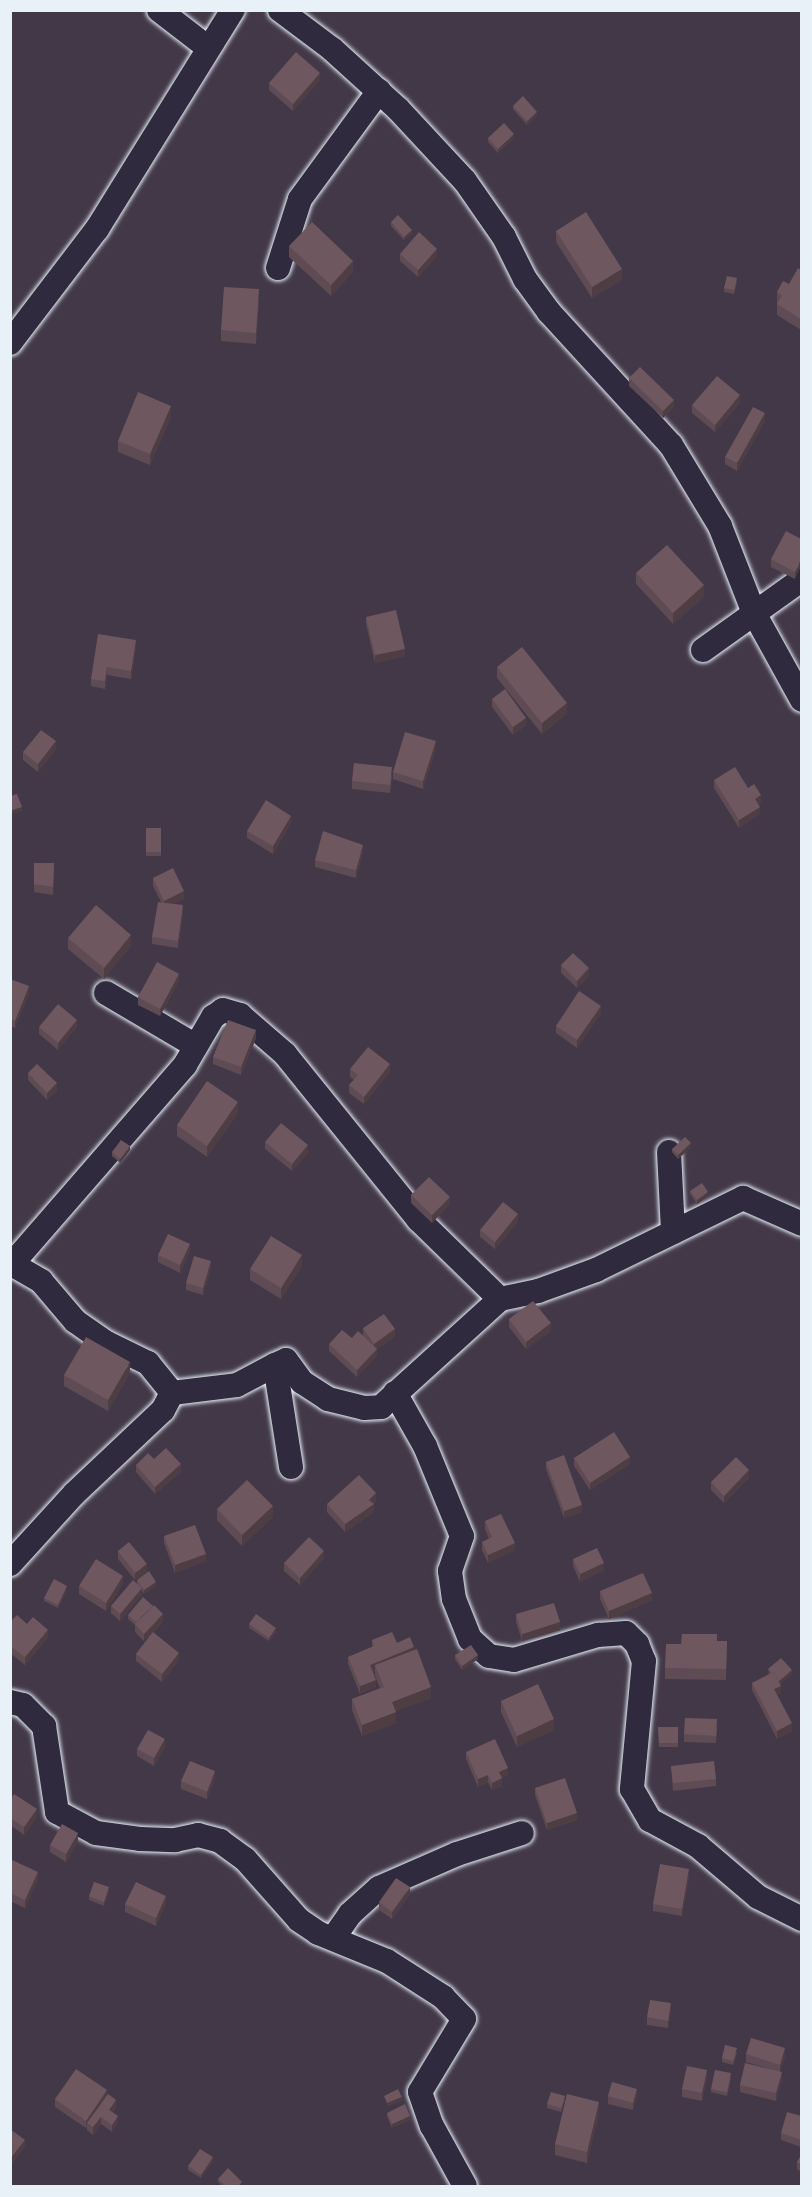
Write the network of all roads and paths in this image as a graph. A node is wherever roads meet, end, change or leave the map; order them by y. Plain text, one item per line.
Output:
1 (159, 10) edge
2 (233, 10) edge
3 (280, 10) edge
4 (207, 47) junction
5 (379, 92) junction
6 (278, 268) dead end
7 (10, 343) edge
8 (801, 579) edge
9 (754, 613) junction
10 (703, 650) dead end
11 (801, 700) edge
12 (106, 993) dead end
13 (196, 1046) junction
14 (669, 1152) dead end
15 (801, 1224) edge
16 (672, 1232) junction
17 (11, 1263) edge
18 (500, 1299) junction
19 (274, 1365) junction
20 (172, 1393) junction
21 (395, 1393) junction
22 (291, 1467) dead end
23 (10, 1564) edge
24 (10, 1702) edge
25 (522, 1833) dead end
26 (801, 1919) edge
27 (333, 1937) junction
28 (465, 2187) edge

1 - 4 street
2 - 4 street
3 - 5 street
4 - 7 street
5 - 6 street
5 - 9 street
8 - 9 street
9 - 10 street
9 - 11 street
12 - 13 street
13 - 17 street
13 - 18 street
14 - 16 street
15 - 16 street
16 - 18 street
17 - 20 street
18 - 21 street
19 - 20 street
19 - 21 street
19 - 22 street
20 - 23 street
21 - 26 street
24 - 27 street
25 - 27 street
27 - 28 street

